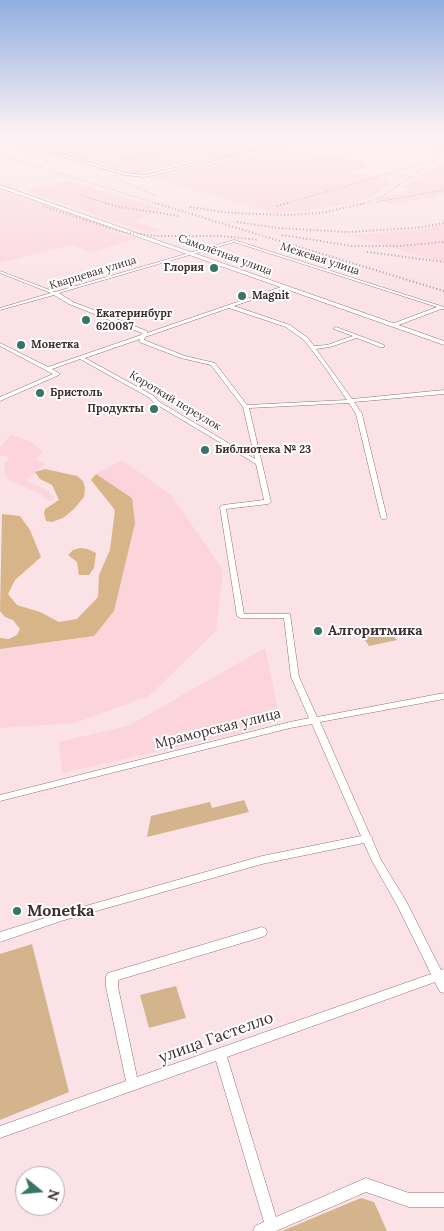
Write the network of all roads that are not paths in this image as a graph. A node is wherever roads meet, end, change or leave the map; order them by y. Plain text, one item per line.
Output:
1 (13, 190) edge
2 (191, 253) junction
3 (0, 272) edge
4 (285, 287) junction
5 (55, 293) junction
6 (229, 306) junction
7 (442, 308) edge
8 (0, 309) edge
9 (394, 325) junction
10 (336, 328) dead end
11 (142, 336) junction
12 (357, 336) junction
13 (444, 343) edge
14 (0, 344) edge
15 (382, 346) dead end
16 (313, 348) junction
17 (80, 357) junction
18 (47, 369) junction
19 (444, 392) edge
20 (0, 399) edge
21 (351, 401) junction
22 (246, 407) junction
23 (258, 463) junction
24 (384, 518) dead end
25 (444, 696) edge
26 (315, 721) junction
27 (0, 798) edge
28 (368, 838) junction
29 (262, 932) dead end
30 (0, 937) edge
31 (440, 975) edge
32 (444, 988) edge
33 (220, 1054) junction
34 (133, 1085) junction
35 (0, 1132) edge
36 (444, 1200) edge
37 (266, 1228) edge

1 - 2 main road, Самолётная улица
2 - 4 main road, Самолётная улица
2 - 5 street, Кварцевая улица
2 - 7 street, Межевая улица
3 - 5 street
4 - 6 street
4 - 9 main road, Самолётная улица
5 - 8 street, Кварцевая улица
5 - 11 street
6 - 11 street
6 - 16 street
7 - 9 street
9 - 13 main road, Самолётная улица
10 - 12 street
11 - 17 street
11 - 22 street
12 - 15 street
12 - 16 street
14 - 18 street
16 - 21 street
17 - 18 street
17 - 23 street, Короткий переулок
18 - 20 street
19 - 21 street
21 - 22 street
21 - 24 street
22 - 23 street
23 - 26 street
25 - 26 street, Мраморская улица
26 - 27 street, Мраморская улица
26 - 28 street
28 - 30 street
28 - 31 street
29 - 34 street
31 - 32 street
31 - 33 street, улица Гастелло
33 - 34 street, улица Гастелло
33 - 37 street
34 - 35 street, улица Гастелло
36 - 37 street

